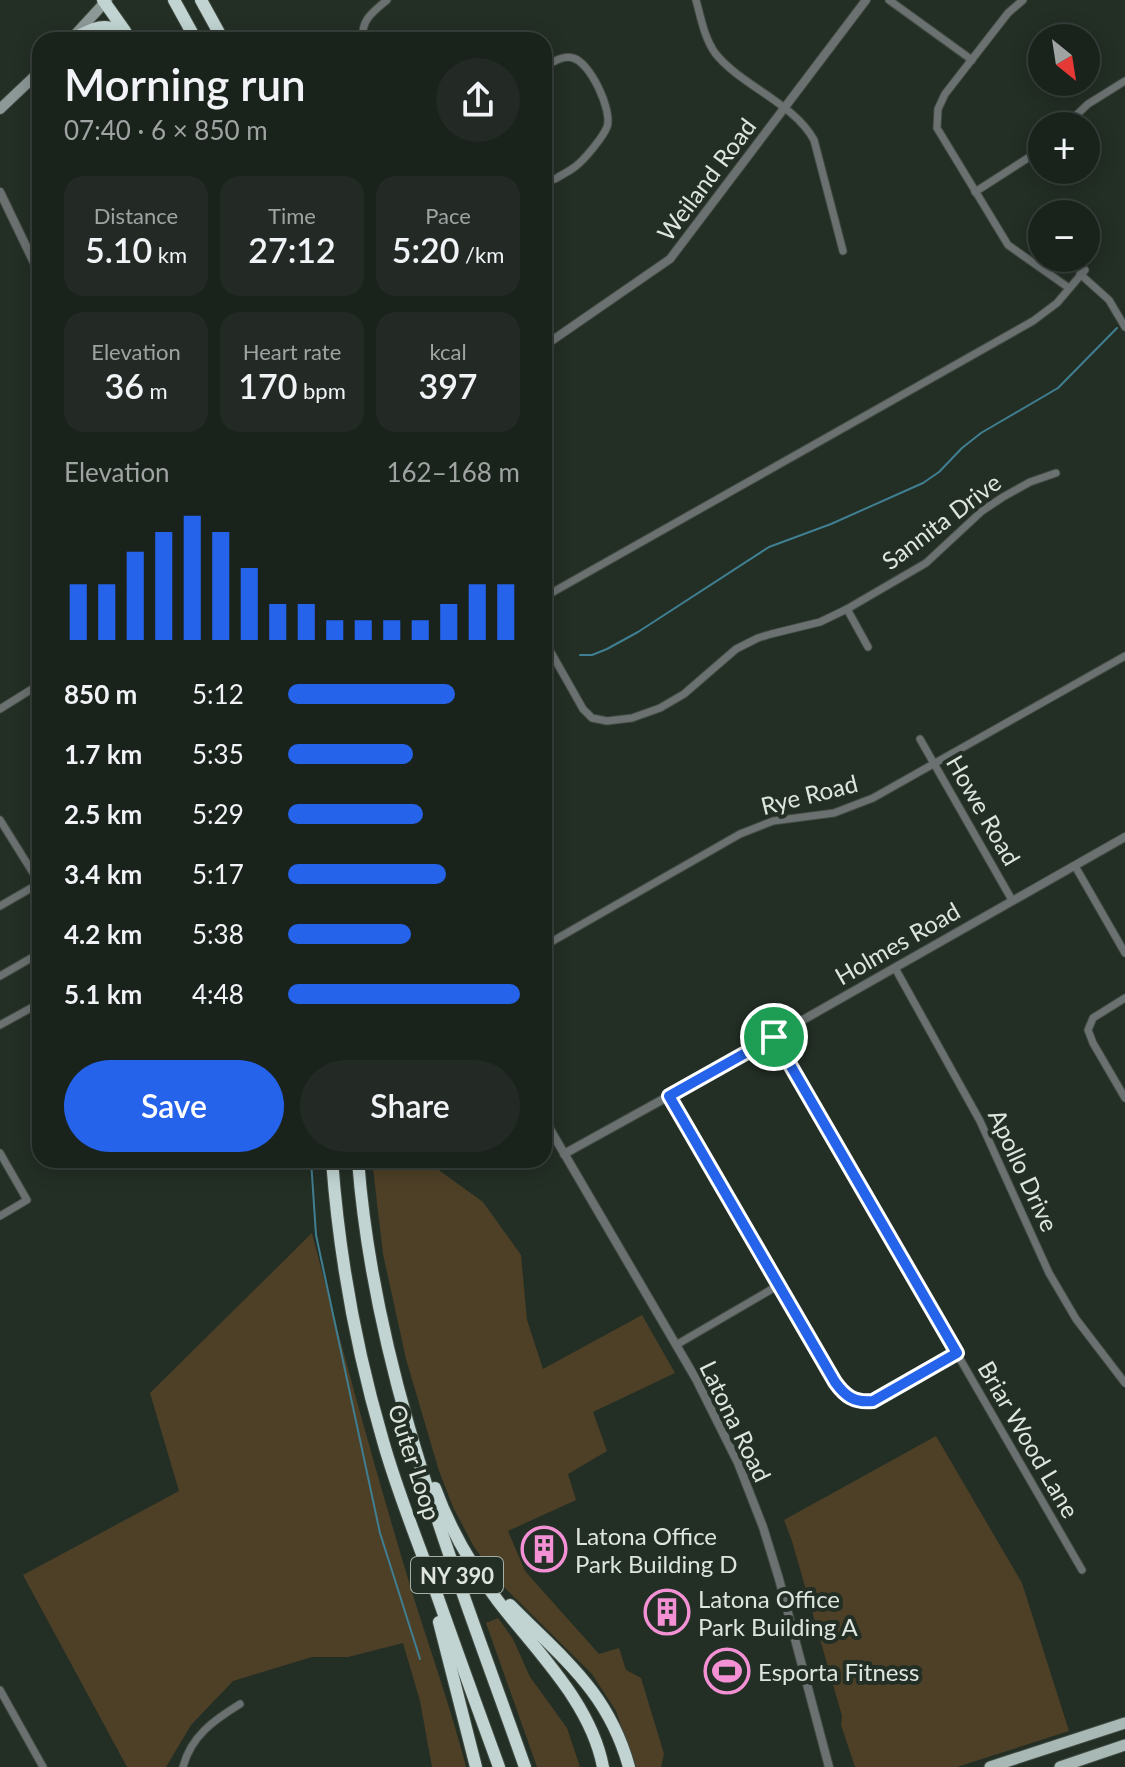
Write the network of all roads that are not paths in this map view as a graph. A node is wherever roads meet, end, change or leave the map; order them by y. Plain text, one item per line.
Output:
1 (174, 0) edge
2 (201, 0) edge
3 (387, 0) edge
4 (696, 0) edge
5 (866, 0) edge
6 (889, 0) edge
7 (1023, 0) edge
8 (105, 1) edge
9 (77, 32) edge
10 (86, 32) edge
11 (122, 32) edge
12 (126, 32) edge
13 (192, 32) edge
14 (219, 32) edge
15 (362, 32) edge
16 (972, 60) junction
17 (552, 63) edge
18 (32, 79) edge
19 (1125, 81) edge
20 (0, 109) edge
21 (785, 109) junction
22 (1080, 112) edge
23 (1028, 158) edge
24 (555, 179) dead end
25 (0, 192) edge
26 (975, 192) junction
27 (843, 251) dead end
28 (32, 258) edge
29 (1069, 288) junction
30 (1125, 327) edge
31 (552, 340) edge
32 (1056, 473) dead end
33 (552, 594) edge
34 (847, 609) junction
35 (868, 647) dead end
36 (552, 654) edge
37 (1125, 656) edge
38 (32, 689) edge
39 (0, 709) edge
40 (920, 739) dead end
41 (935, 764) junction
42 (0, 820) edge
43 (1125, 837) edge
44 (1075, 866) junction
45 (32, 871) edge
46 (32, 888) edge
47 (1012, 900) junction
48 (0, 906) edge
49 (552, 941) edge
50 (1125, 953) edge
51 (32, 958) edge
52 (895, 968) junction
53 (0, 976) edge
54 (1125, 998) edge
55 (32, 1007) edge
56 (0, 1025) edge
57 (774, 1037) junction
58 (669, 1096) junction
59 (1125, 1098) edge
60 (552, 1133) edge
61 (0, 1153) edge
62 (564, 1154) junction
63 (333, 1168) edge
64 (359, 1168) edge
65 (0, 1216) edge
66 (779, 1285) junction
67 (676, 1345) junction
68 (957, 1353) junction
69 (396, 1382) junction
70 (1125, 1383) edge
71 (417, 1542) junction
72 (471, 1560) junction
73 (1082, 1570) dead end
74 (0, 1690) edge
75 (240, 1704) dead end
76 (1125, 1723) edge
77 (1125, 1745) edge
78 (1091, 1762) edge
79 (43, 1767) edge
80 (183, 1767) edge
81 (476, 1767) edge
82 (499, 1767) edge
83 (525, 1767) edge
84 (603, 1767) edge
85 (629, 1767) edge
86 (829, 1767) edge
87 (990, 1767) edge
88 (1060, 1767) edge

1 - 13 highway
2 - 14 highway
3 - 15 street
4 - 21 street
5 - 21 street, Weiland Road
6 - 16 street
7 - 16 street
8 - 9 main road
8 - 12 highway
10 - 11 highway
16 - 26 street
17 - 24 street
18 - 20 main road
19 - 22 street
21 - 27 street
21 - 31 street, Weiland Road
23 - 26 street
25 - 28 street
26 - 29 street
29 - 30 street
29 - 33 street
32 - 34 street, Sannita Drive
34 - 35 street
34 - 36 street, Sannita Drive
37 - 41 street, Rye Road
38 - 39 street
40 - 41 street, Howe Road
41 - 47 street, Howe Road
41 - 49 street, Rye Road
42 - 45 street
43 - 44 street, Holmes Road
44 - 47 street, Holmes Road
44 - 50 street
46 - 48 street
47 - 52 street, Holmes Road
51 - 53 street
52 - 57 street, Holmes Road
52 - 70 street, Apollo Drive
54 - 59 street
55 - 56 street
57 - 58 street, Holmes Road
57 - 68 street, Briar Wood Lane
58 - 62 street, Holmes Road
58 - 66 street
60 - 62 street, Latona Road
61 - 65 street
62 - 67 street, Latona Road
63 - 71 highway, Outer Loop / NY 390
64 - 69 highway, Outer Loop / NY 390
66 - 67 street
66 - 68 street
67 - 86 street, Latona Road
68 - 73 street, Briar Wood Lane
69 - 72 highway
69 - 83 highway, Outer Loop / NY 390
71 - 81 highway
71 - 82 highway, Outer Loop / NY 390
72 - 84 highway
72 - 85 highway
74 - 79 street
75 - 80 street
76 - 87 main road
77 - 78 main road
78 - 88 main road

